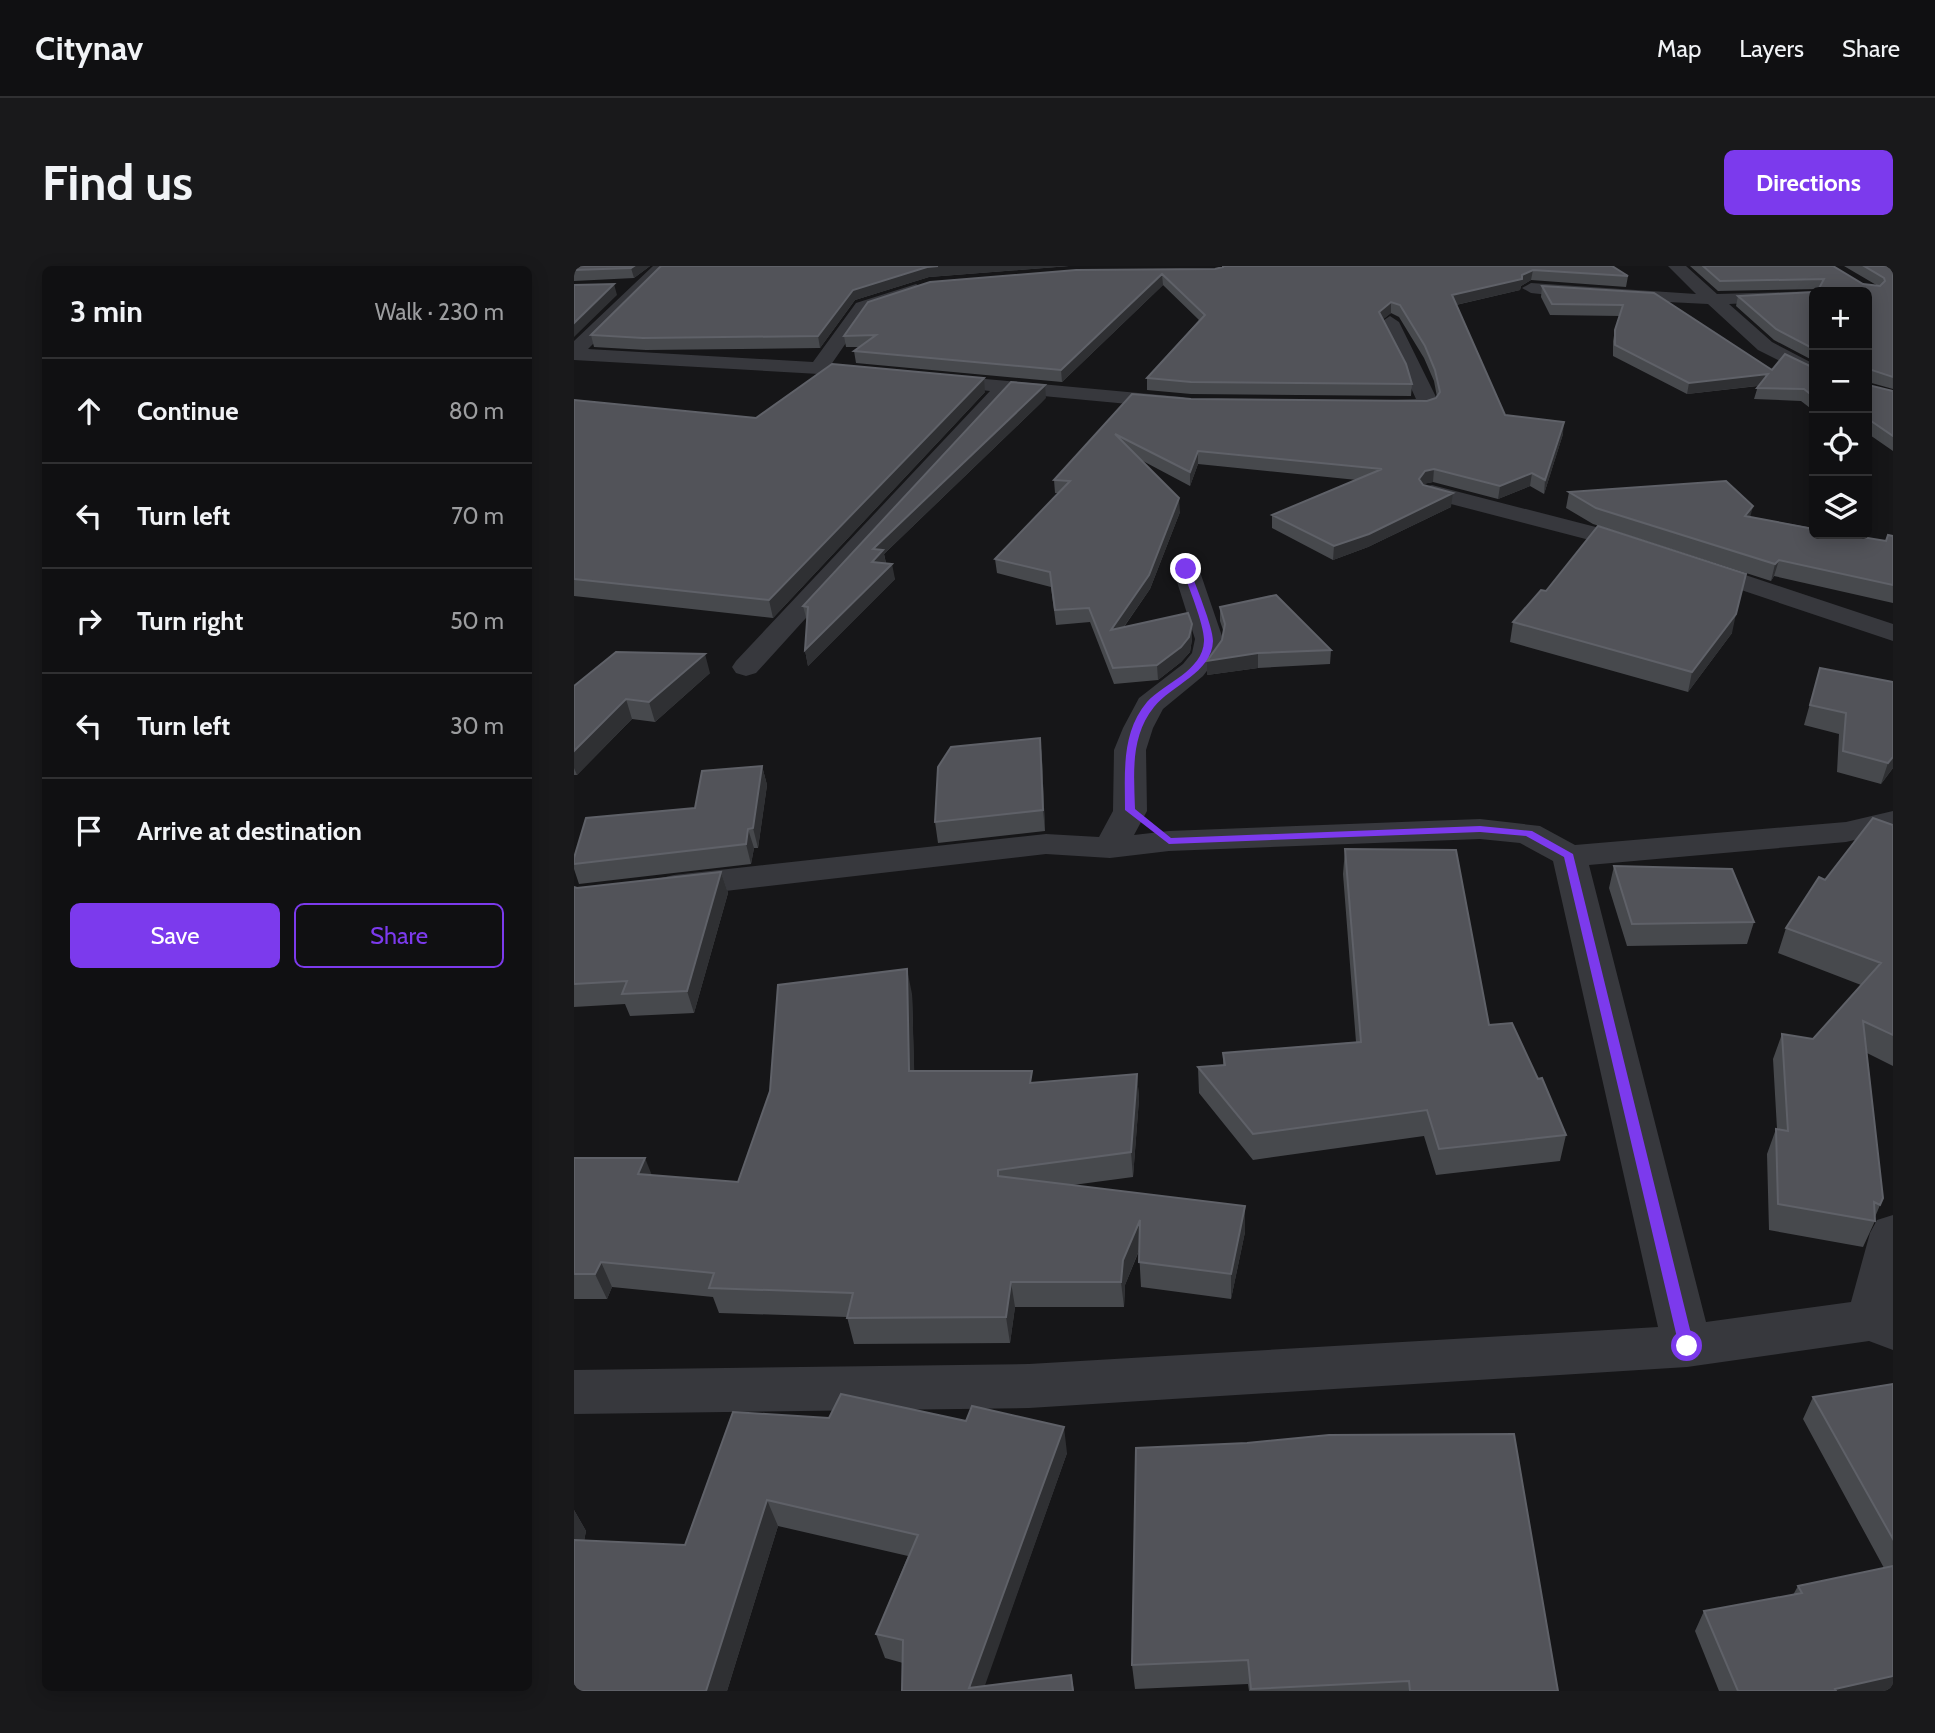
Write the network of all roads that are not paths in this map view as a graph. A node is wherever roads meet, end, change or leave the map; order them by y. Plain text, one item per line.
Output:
1 (663, 266) edge
2 (1676, 266) edge
3 (929, 285) edge
4 (639, 286) junction
5 (613, 287) edge
6 (1531, 288) edge
7 (1809, 295) edge
8 (1717, 301) junction
9 (1390, 322) edge
10 (574, 353) edge
11 (819, 368) junction
12 (1809, 369) edge
13 (845, 371) edge
14 (912, 377) edge
15 (1005, 387) junction
16 (1203, 404) edge
17 (1360, 405) edge
18 (1433, 492) edge
19 (1186, 569) dead end
20 (1893, 633) edge
21 (746, 667) dead end
22 (1130, 810) junction
23 (1893, 821) edge
24 (1169, 841) junction
25 (1110, 848) junction
26 (1569, 856) junction
27 (639, 890) edge
28 (1893, 1233) edge
29 (1882, 1324) edge
30 (1687, 1346) junction
31 (574, 1392) edge

1 - 4 street
2 - 8 street
3 - 11 street
4 - 5 street
4 - 10 street
6 - 8 street
7 - 8 street
8 - 12 street
9 - 17 street
10 - 11 street
11 - 13 street
14 - 15 street
15 - 16 street
15 - 21 street
18 - 20 street
19 - 22 street
22 - 24 street
22 - 25 street
23 - 26 street
24 - 25 street
24 - 26 street
25 - 27 street
26 - 30 street
28 - 29 street
29 - 30 street
30 - 31 street

